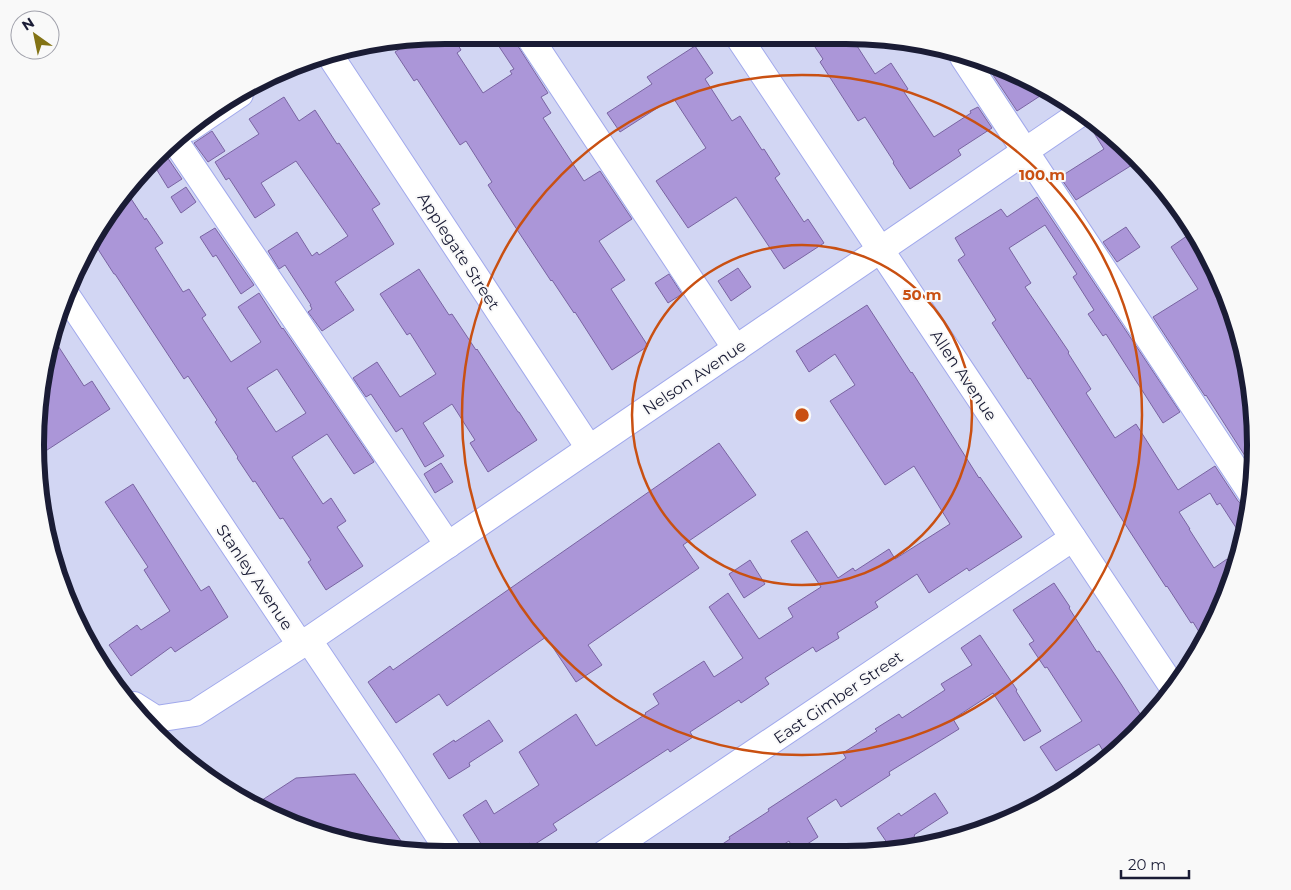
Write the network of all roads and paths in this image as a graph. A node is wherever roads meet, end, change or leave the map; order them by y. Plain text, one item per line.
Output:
1 (534, 44) edge
2 (744, 44) edge
3 (333, 60) edge
4 (966, 62) edge
5 (1076, 116) edge
6 (178, 145) edge
7 (1025, 151) junction
8 (880, 250) junction
9 (70, 302) edge
10 (736, 349) junction
11 (589, 448) junction
12 (1245, 484) edge
13 (1073, 538) junction
14 (448, 545) junction
15 (307, 641) junction
16 (1169, 682) edge
17 (146, 713) edge
18 (445, 846) edge
19 (615, 846) edge

1 - 10 street
2 - 8 street, Allen Avenue
3 - 11 street, Applegate Street
4 - 7 street
5 - 7 street, Nelson Avenue
6 - 14 street
7 - 8 street, Nelson Avenue
7 - 12 street
8 - 10 street, Nelson Avenue
8 - 13 street, Allen Avenue
9 - 15 street, Stanley Avenue
10 - 11 street, Nelson Avenue
11 - 14 street, Nelson Avenue
13 - 16 street, Allen Avenue
13 - 19 street, East Gimber Street
14 - 15 street, Nelson Avenue
15 - 17 street, Nelson Avenue
15 - 18 street, Stanley Avenue

